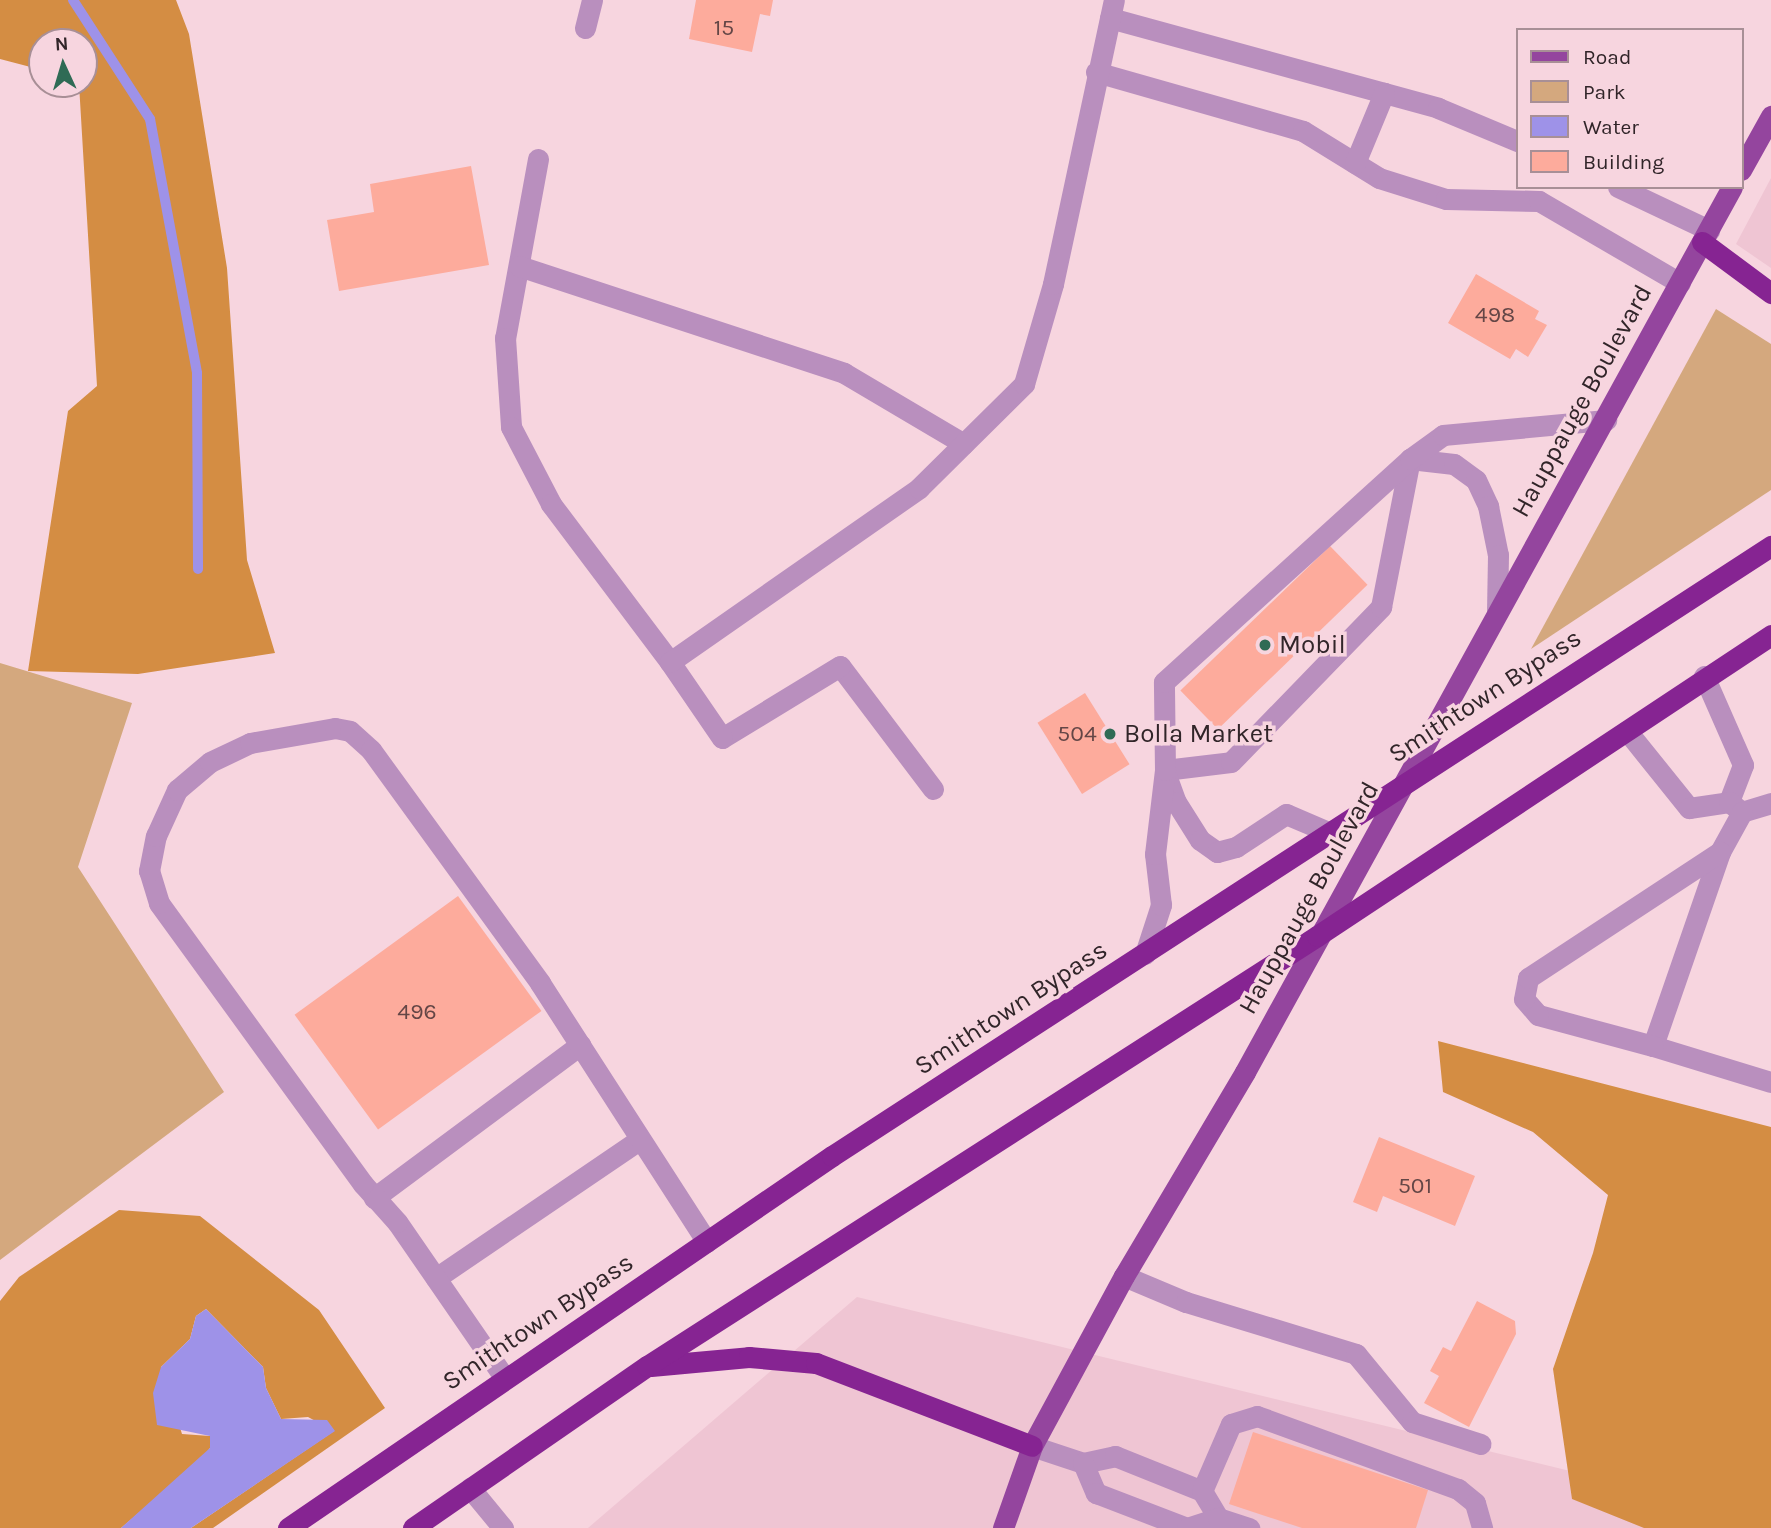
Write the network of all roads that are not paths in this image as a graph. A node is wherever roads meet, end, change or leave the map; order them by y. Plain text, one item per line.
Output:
1 (592, 0) edge
2 (1112, 9) edge
3 (585, 28) dead end
4 (1096, 72) junction
5 (1384, 93) junction
6 (1771, 116) edge
7 (1516, 141) edge
8 (538, 159) dead end
9 (1355, 163) junction
10 (1743, 166) edge
11 (1622, 189) edge
12 (1731, 189) edge
13 (1705, 236) junction
14 (519, 266) junction
15 (1680, 283) junction
16 (1771, 293) edge
17 (1606, 420) junction
18 (964, 444) junction
19 (1410, 459) junction
20 (1771, 546) edge
21 (1497, 610) junction
22 (1771, 635) edge
23 (670, 662) junction
24 (1704, 676) junction
25 (1627, 731) junction
26 (1165, 770) junction
27 (1409, 778) junction
28 (933, 789) dead end
29 (1771, 803) edge
30 (1735, 807) junction
31 (1326, 831) junction
32 (1720, 852) junction
33 (1317, 936) junction
34 (1144, 954) junction
35 (580, 1045) junction
36 (1653, 1046) junction
37 (1771, 1082) edge
38 (639, 1140) junction
39 (374, 1198) junction
40 (707, 1242) junction
41 (1124, 1276) junction
42 (436, 1278) junction
43 (648, 1366) junction
44 (504, 1377) junction
45 (1481, 1444) dead end
46 (1032, 1446) junction
47 (1083, 1463) junction
48 (470, 1488) junction
49 (1202, 1491) junction
50 (1218, 1518) junction
51 (288, 1528) edge
52 (413, 1528) edge
53 (503, 1528) edge
54 (1003, 1528) edge
55 (1249, 1528) edge
56 (1482, 1528) edge

1 - 3 street
2 - 4 street
2 - 5 street
4 - 9 street
4 - 18 street
5 - 7 street
5 - 9 street
6 - 10 main road
8 - 14 street
9 - 15 street
11 - 13 street
12 - 13 main road, Hauppauge Boulevard
13 - 15 main road, Hauppauge Boulevard
13 - 16 highway
14 - 18 street
14 - 23 street
15 - 17 main road, Hauppauge Boulevard
17 - 19 street
17 - 21 main road, Hauppauge Boulevard
18 - 23 street
19 - 21 street
19 - 26 street
19 - 26 street
20 - 27 highway, Smithtown Bypass
21 - 27 main road, Hauppauge Boulevard
22 - 24 highway
23 - 28 street
24 - 25 highway
24 - 30 street
25 - 30 street
25 - 33 highway
26 - 31 street
26 - 34 street
27 - 31 highway, Smithtown Bypass
27 - 33 main road, Hauppauge Boulevard
29 - 30 street
30 - 32 street
31 - 34 highway, Smithtown Bypass
32 - 36 street
32 - 36 street
33 - 41 main road, Hauppauge Boulevard
33 - 43 highway
34 - 40 highway, Smithtown Bypass
35 - 38 street
35 - 39 street
35 - 39 street
36 - 37 street
38 - 40 street
38 - 42 street
39 - 42 street
40 - 44 highway, Smithtown Bypass
41 - 45 street
41 - 46 main road, Hauppauge Boulevard
42 - 44 street
43 - 46 highway
43 - 48 highway
44 - 51 highway, Smithtown Bypass
46 - 47 street
46 - 54 main road, Hauppauge Boulevard
47 - 49 street
47 - 50 street
48 - 52 highway
48 - 53 street
49 - 50 street
49 - 56 street
50 - 55 street

